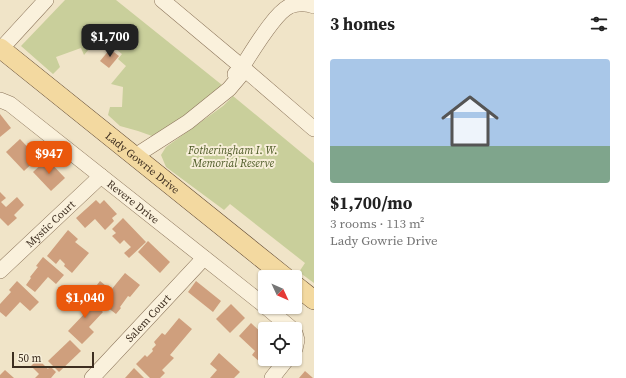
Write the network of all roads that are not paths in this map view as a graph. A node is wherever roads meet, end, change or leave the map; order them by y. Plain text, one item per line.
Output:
1 (46, 0) edge
2 (162, 0) edge
3 (314, 6) edge
4 (1, 48) edge
5 (242, 67) junction
6 (0, 100) edge
7 (314, 129) edge
8 (135, 156) junction
9 (101, 176) junction
10 (204, 258) junction
11 (276, 270) edge
12 (0, 271) edge
13 (302, 291) edge
14 (314, 300) edge
15 (258, 301) edge
16 (272, 314) edge
17 (280, 322) edge
18 (281, 366) edge
19 (92, 378) edge
20 (272, 378) edge

1 - 4 street
2 - 5 street
3 - 5 street
4 - 8 main road, Lady Gowrie Drive
5 - 7 street
5 - 8 street
6 - 9 street, Revere Drive
8 - 11 main road, Lady Gowrie Drive
9 - 10 street, Revere Drive
9 - 12 street, Mystic Court
10 - 15 street, Revere Drive
10 - 19 street, Salem Court
13 - 14 main road
16 - 17 street, Revere Drive
18 - 20 street

